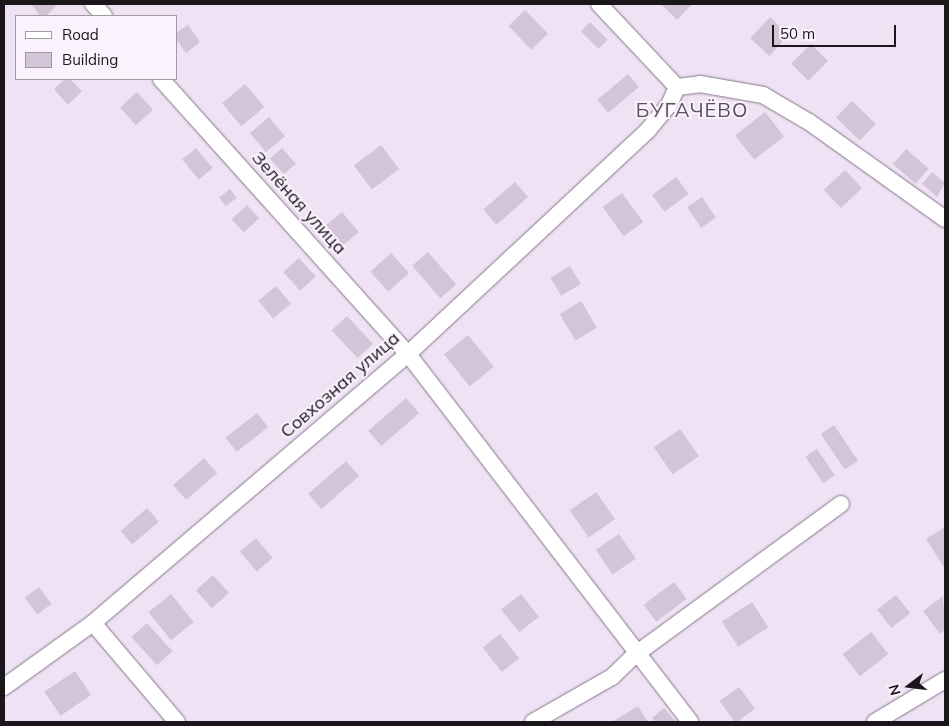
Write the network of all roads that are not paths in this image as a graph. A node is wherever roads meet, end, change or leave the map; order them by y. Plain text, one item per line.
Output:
1 (93, 4) edge
2 (599, 4) edge
3 (103, 15) edge
4 (161, 80) edge
5 (677, 87) junction
6 (945, 219) edge
7 (408, 354) junction
8 (841, 504) dead end
9 (93, 623) junction
10 (636, 654) junction
11 (945, 680) edge
12 (4, 687) edge
13 (177, 722) edge
14 (533, 722) edge
15 (690, 722) edge
16 (875, 722) edge

1 - 3 street
2 - 5 street
4 - 7 street, Зелёная улица
5 - 6 street
5 - 7 street, Совхозная улица
7 - 9 street, Совхозная улица
7 - 10 street, Зелёная улица
8 - 10 street
9 - 12 street, Совхозная улица
9 - 13 street
10 - 14 street
10 - 15 street, Зелёная улица
11 - 16 street

